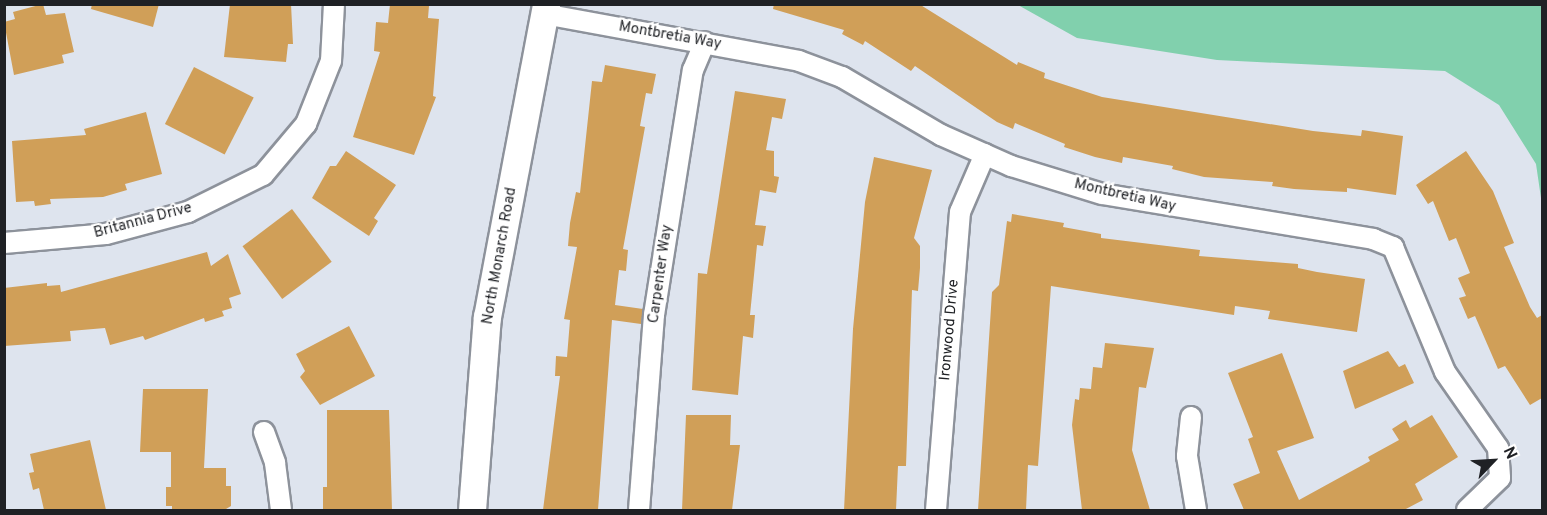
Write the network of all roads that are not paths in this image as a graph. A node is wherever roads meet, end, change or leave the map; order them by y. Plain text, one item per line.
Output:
1 (334, 4) edge
2 (545, 9) edge
3 (705, 42) junction
4 (985, 154) junction
5 (4, 243) edge
6 (1191, 417) dead end
7 (264, 432) dead end
8 (281, 510) edge
9 (472, 510) edge
10 (639, 510) edge
11 (936, 510) edge
12 (1196, 510) edge
13 (1467, 510) edge

1 - 5 street, Britannia Drive
2 - 3 street, Montbretia Way
2 - 9 street, North Monarch Road
3 - 4 street, Montbretia Way
3 - 10 street, Carpenter Way
4 - 11 street, Ironwood Drive
4 - 13 street, Montbretia Way
6 - 12 street
7 - 8 street

